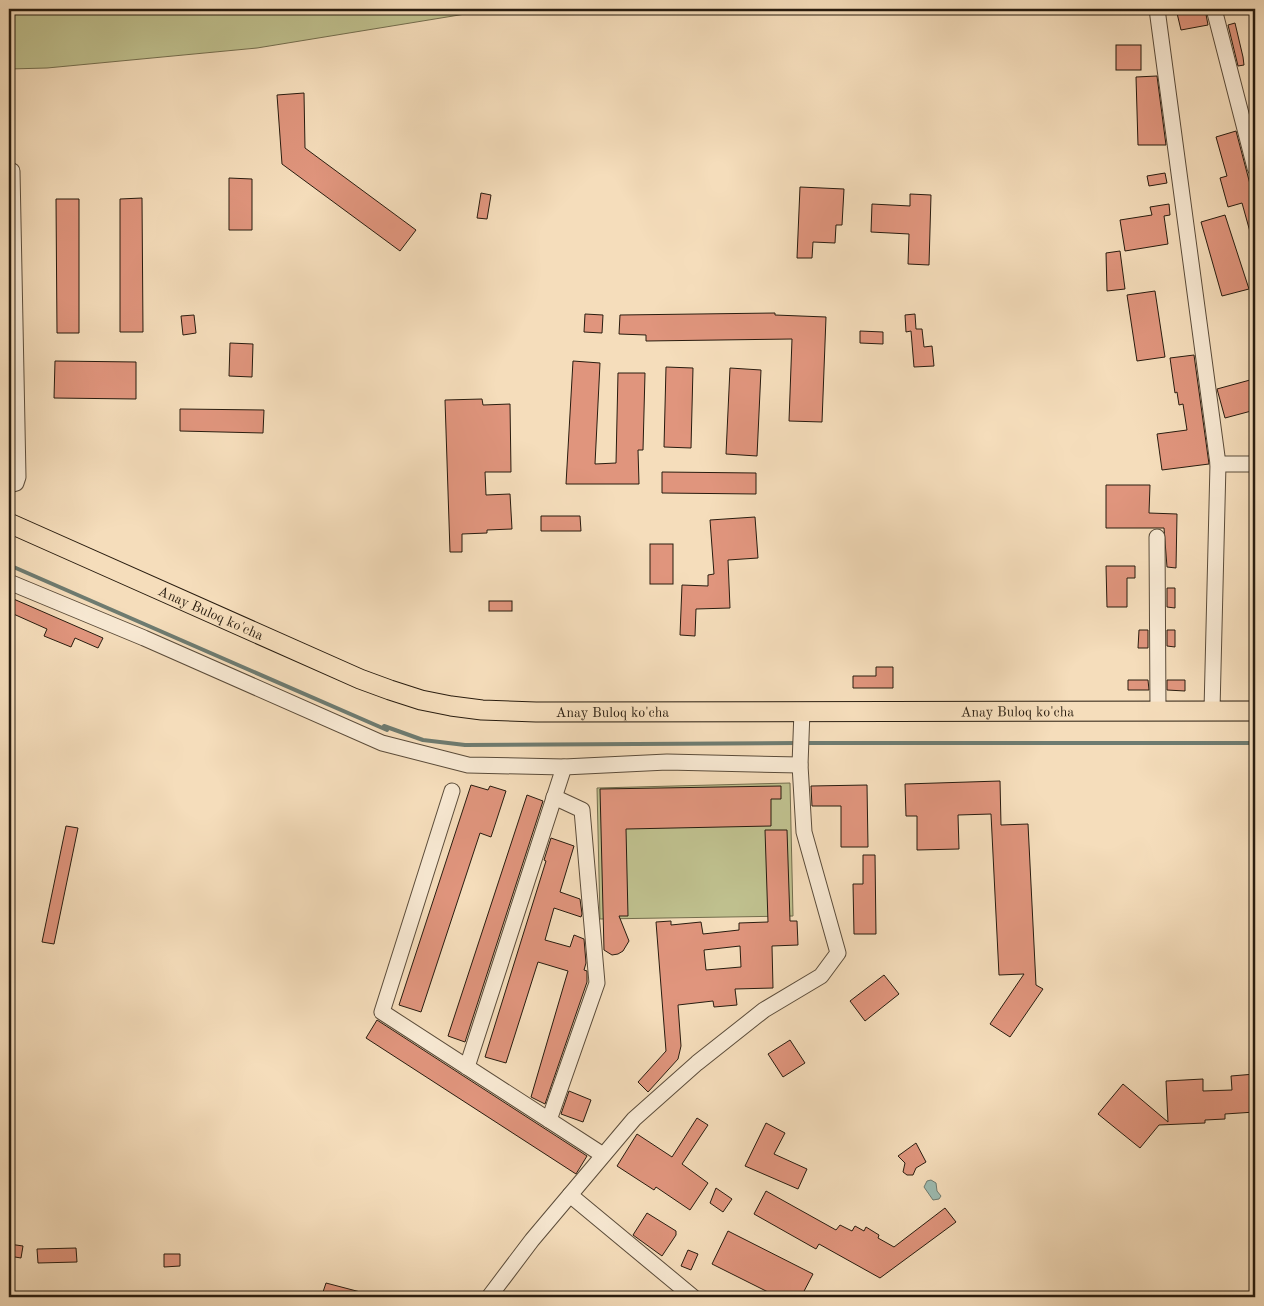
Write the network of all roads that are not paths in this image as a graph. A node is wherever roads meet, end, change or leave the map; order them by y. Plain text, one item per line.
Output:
1 (1157, 9) edge
2 (1214, 9) edge
3 (1255, 168) edge
4 (12, 171) dead end
5 (11, 238) edge
6 (1218, 464) junction
7 (1255, 464) edge
8 (9, 485) edge
9 (9, 523) edge
10 (1157, 537) dead end
11 (9, 582) edge
12 (1158, 710) junction
13 (1212, 710) junction
14 (1255, 710) edge
15 (802, 711) junction
16 (800, 765) junction
17 (564, 767) junction
18 (452, 791) dead end
19 (554, 797) junction
20 (467, 1067) junction
21 (549, 1120) junction
22 (603, 1155) junction
23 (570, 1195) junction
24 (489, 1297) edge
25 (693, 1297) edge

1 - 6 street
2 - 3 street
4 - 5 street
5 - 8 street
6 - 7 street
6 - 13 street
9 - 15 main road, Anay Buloq ko'cha
10 - 12 street
11 - 17 street
12 - 13 main road, Anay Buloq ko'cha
12 - 15 main road, Anay Buloq ko'cha
13 - 14 main road, Anay Buloq ko'cha
15 - 16 street
16 - 17 street
16 - 22 street
17 - 19 street
18 - 20 street
19 - 20 street
19 - 21 street
20 - 21 street
21 - 22 street
22 - 23 street
23 - 24 street
23 - 25 street

